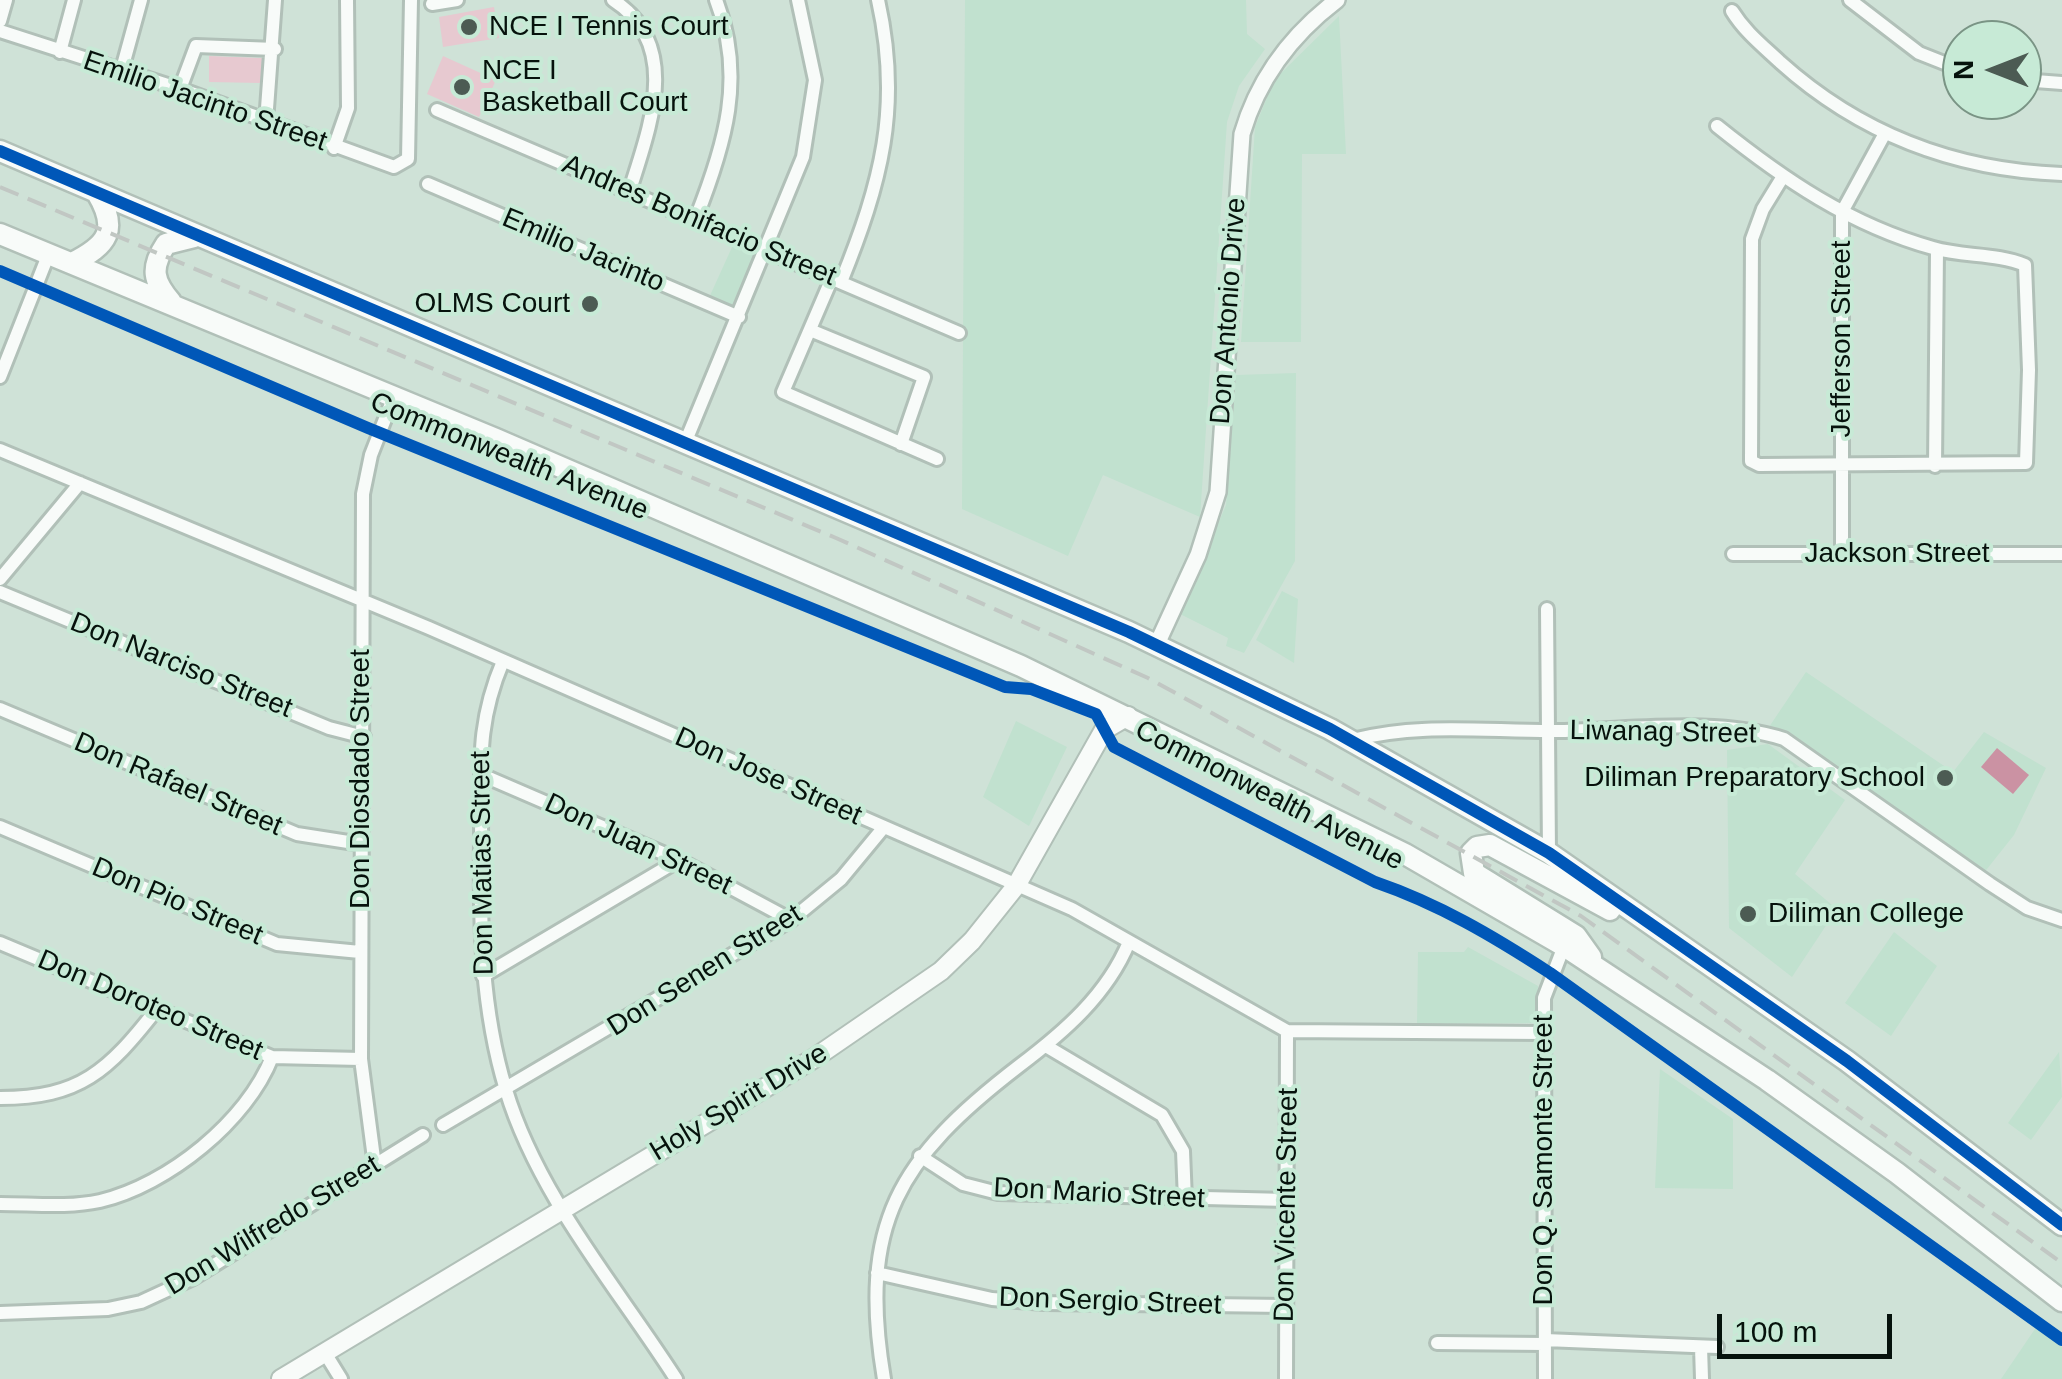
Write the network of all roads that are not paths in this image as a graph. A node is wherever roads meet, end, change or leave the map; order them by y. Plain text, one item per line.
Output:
1 (6, 0) edge
2 (74, 0) edge
3 (142, 0) edge
4 (276, 0) edge
5 (347, 0) edge
6 (412, 0) edge
7 (458, 0) edge
8 (614, 0) edge
9 (716, 0) edge
10 (798, 0) edge
11 (878, 0) edge
12 (1337, 0) edge
13 (1850, 0) edge
14 (432, 4) dead end
15 (1732, 12) dead end
16 (0, 21) edge
17 (0, 31) edge
18 (275, 48) junction
19 (60, 52) junction
20 (1942, 62) edge
21 (122, 69) junction
22 (180, 88) junction
23 (437, 110) dead end
24 (266, 122) junction
25 (1717, 126) dead end
26 (1884, 135) junction
27 (334, 148) junction
28 (0, 151) edge
29 (2062, 174) edge
30 (1782, 178) junction
31 (428, 184) dead end
32 (630, 190) junction
33 (97, 193) junction
34 (1842, 212) junction
35 (696, 218) junction
36 (0, 234) edge
37 (196, 236) junction
38 (768, 248) junction
39 (1937, 250) junction
40 (48, 253) junction
41 (72, 263) junction
42 (836, 280) junction
43 (174, 307) junction
44 (739, 317) junction
45 (810, 330) junction
46 (959, 332) dead end
47 (0, 377) edge
48 (394, 396) junction
49 (685, 443) junction
50 (901, 444) junction
51 (0, 450) edge
52 (938, 458) dead end
53 (1843, 465) junction
54 (1934, 466) junction
55 (80, 484) junction
56 (1732, 554) dead end
57 (1842, 554) junction
58 (2062, 554) edge
59 (0, 579) edge
60 (0, 592) edge
61 (361, 600) junction
62 (1547, 609) dead end
63 (1157, 644) junction
64 (503, 660) junction
65 (1100, 703) junction
66 (0, 709) edge
67 (1128, 716) junction
68 (1104, 730) junction
69 (1550, 731) junction
70 (364, 737) junction
71 (1351, 740) junction
72 (482, 775) junction
73 (0, 827) edge
74 (884, 827) junction
75 (362, 844) junction
76 (1549, 853) junction
77 (679, 860) junction
78 (1016, 886) junction
79 (791, 920) junction
80 (2062, 920) edge
81 (1129, 942) junction
82 (1674, 942) junction
83 (0, 943) edge
84 (1564, 946) junction
85 (360, 952) junction
86 (1601, 971) junction
87 (483, 976) junction
88 (156, 1010) junction
89 (1286, 1031) junction
90 (1543, 1033) junction
91 (1046, 1046) junction
92 (272, 1057) junction
93 (362, 1059) junction
94 (506, 1092) junction
95 (0, 1098) edge
96 (443, 1125) dead end
97 (423, 1136) dead end
98 (920, 1156) junction
99 (375, 1166) junction
100 (1185, 1200) junction
101 (1287, 1200) junction
102 (0, 1204) edge
103 (564, 1209) junction
104 (2062, 1225) edge
105 (877, 1273) junction
106 (2062, 1301) edge
107 (1286, 1306) junction
108 (0, 1313) edge
109 (1545, 1342) junction
110 (1437, 1343) dead end
111 (1701, 1346) junction
112 (1717, 1347) dead end
113 (325, 1353) junction
114 (282, 1379) edge
115 (341, 1379) edge
116 (676, 1379) edge
117 (884, 1379) edge
118 (1286, 1379) edge
119 (1545, 1379) edge
120 (1702, 1379) edge

1 - 16 street
2 - 19 street
3 - 21 street
4 - 18 street
5 - 27 street
6 - 27 street, Emilio Jacinto Street
7 - 14 street
8 - 32 street
9 - 35 street
10 - 38 street
11 - 42 street
12 - 63 street, Don Antonio Drive
13 - 20 street
15 - 26 street
17 - 19 street, Emilio Jacinto Street
18 - 22 street
18 - 24 street
19 - 21 street, Emilio Jacinto Street
21 - 22 street, Emilio Jacinto Street
22 - 24 street, Emilio Jacinto Street
23 - 32 street, Andres Bonifacio Street
24 - 27 street, Emilio Jacinto Street
25 - 30 street
26 - 29 street
26 - 34 street, Jefferson Street
28 - 33 main road
30 - 34 street
30 - 53 street
31 - 44 street, Emilio Jacinto
32 - 35 street, Andres Bonifacio Street
33 - 37 main road
33 - 41 main road
34 - 39 street
34 - 53 street, Jefferson Street
35 - 38 street, Andres Bonifacio Street
36 - 40 main road, Commonwealth Avenue
37 - 43 main road
37 - 49 main road
38 - 42 street, Andres Bonifacio Street
38 - 44 street
39 - 54 street
39 - 54 street
40 - 41 main road, Commonwealth Avenue
40 - 47 street
41 - 43 main road, Commonwealth Avenue
42 - 45 street
42 - 46 street, Andres Bonifacio Street
43 - 48 main road, Commonwealth Avenue
44 - 49 street
45 - 50 street
45 - 50 street
48 - 61 street, Don Diosdado Street
48 - 65 main road, Commonwealth Avenue
49 - 63 main road
50 - 52 street
51 - 55 street, Don Jose Street
53 - 54 street
53 - 57 street, Jefferson Street
55 - 59 street
55 - 61 street, Don Jose Street
56 - 57 street, Jackson Street
57 - 58 street, Jackson Street
60 - 70 street, Don Narciso Street
61 - 64 street, Don Jose Street
61 - 70 street, Don Diosdado Street
62 - 69 street
63 - 71 main road
64 - 72 street, Don Matias Street
64 - 74 street, Don Jose Street
65 - 67 main road, Commonwealth Avenue
65 - 68 main road
66 - 75 street, Don Rafael Street
67 - 68 main road
67 - 84 main road, Commonwealth Avenue
68 - 78 main road, Holy Spirit Drive
69 - 71 street, Liwanag Street
69 - 76 street
69 - 80 street, Liwanag Street
70 - 75 street, Don Diosdado Street
71 - 76 main road
72 - 77 street, Don Juan Street
72 - 87 street, Don Matias Street
73 - 85 street, Don Pio Street
74 - 78 street, Don Jose Street
74 - 79 street, Don Senen Street
75 - 85 street, Don Diosdado Street
76 - 82 main road
77 - 79 street, Don Juan Street
77 - 87 street
78 - 81 street, Don Jose Street
78 - 103 main road, Holy Spirit Drive
79 - 94 street, Don Senen Street
81 - 89 street, Don Jose Street
81 - 91 street
82 - 86 main road
82 - 104 main road
83 - 88 street, Don Doroteo Street
84 - 86 main road, Commonwealth Avenue
84 - 90 street, Don Q. Samonte Street
85 - 93 street, Don Diosdado Street
86 - 106 main road, Commonwealth Avenue
87 - 94 street, Don Matias Street
88 - 92 street, Don Doroteo Street
88 - 95 street
89 - 90 street, Don Jose Street
89 - 101 street, Don Vicente Street
90 - 109 street, Don Q. Samonte Street
91 - 98 street
91 - 100 street
92 - 93 street, Don Doroteo Street
92 - 102 street
93 - 99 street, Don Diosdado Street
94 - 96 street
94 - 103 street, Don Matias Street
97 - 99 street, Don Wilfredo Street
98 - 100 street, Don Mario Street
98 - 105 street
99 - 108 street, Don Wilfredo Street
100 - 101 street, Don Mario Street
101 - 107 street, Don Vicente Street
103 - 113 main road, Holy Spirit Drive
103 - 116 street, Don Matias Street
105 - 107 street, Don Sergio Street
105 - 117 street
107 - 118 street, Don Vicente Street
109 - 110 street
109 - 111 street
109 - 119 street, Don Q. Samonte Street
111 - 112 street
111 - 120 street
113 - 114 main road, Holy Spirit Drive
113 - 115 street

